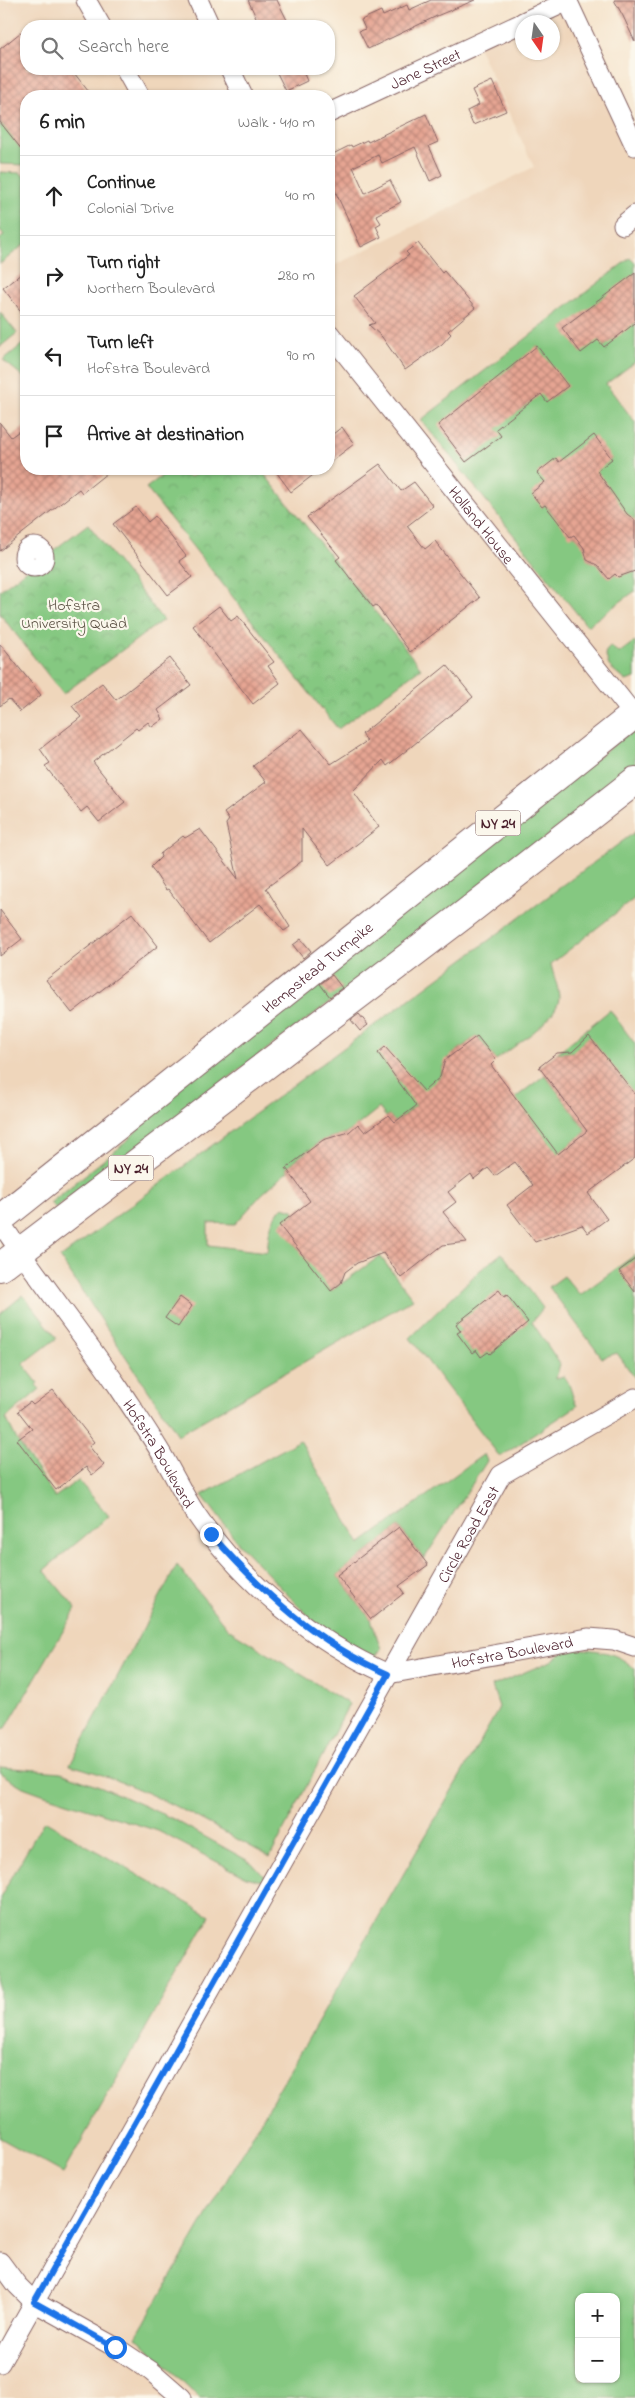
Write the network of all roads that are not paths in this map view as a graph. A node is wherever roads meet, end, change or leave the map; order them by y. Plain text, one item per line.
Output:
1 (86, 0) edge
2 (198, 0) edge
3 (567, 1) edge
4 (539, 15) edge
5 (98, 20) edge
6 (207, 20) edge
7 (515, 27) edge
8 (128, 75) edge
9 (233, 75) edge
10 (137, 90) edge
11 (240, 90) edge
12 (335, 110) edge
13 (635, 146) edge
14 (335, 341) edge
15 (634, 715) edge
16 (635, 781) edge
17 (0, 1221) edge
18 (10, 1260) edge
19 (635, 1398) edge
20 (635, 1647) edge
21 (388, 1674) junction
22 (0, 2262) edge
23 (34, 2302) junction
24 (0, 2363) edge
25 (182, 2398) edge

1 - 5 street
2 - 6 street
3 - 4 street, Jane Street
3 - 13 street
7 - 12 street, Jane Street
8 - 10 street
9 - 11 street
14 - 15 street, Holland House
15 - 17 main road, Hempstead Turnpike / NY 24
16 - 18 main road, NY 24
17 - 18 street, Hofstra Boulevard
18 - 21 street, Hofstra Boulevard
19 - 21 street, Circle Road East
20 - 21 street, Hofstra Boulevard
21 - 23 street, Circle Road East
22 - 23 street
23 - 24 street, Circle Road East
23 - 25 street

